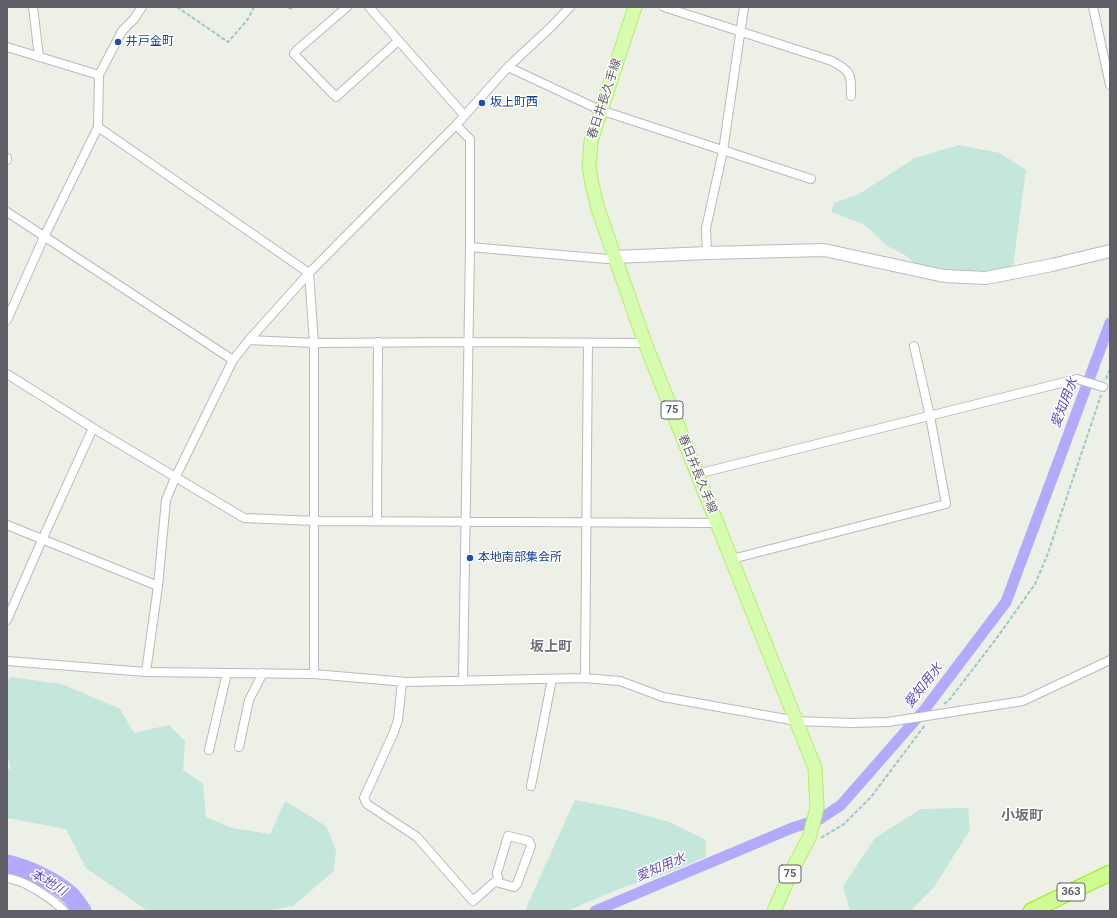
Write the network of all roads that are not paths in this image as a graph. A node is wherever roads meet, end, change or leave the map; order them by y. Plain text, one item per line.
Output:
1 (33, 7) edge
2 (142, 7) edge
3 (347, 7) edge
4 (369, 7) edge
5 (570, 7) edge
6 (635, 7) edge
7 (664, 7) edge
8 (744, 7) edge
9 (1093, 7) edge
10 (740, 31) junction
11 (398, 41) junction
12 (7, 47) edge
13 (39, 57) junction
14 (508, 67) junction
15 (99, 75) junction
16 (1110, 85) edge
17 (851, 96) dead end
18 (600, 110) junction
19 (464, 115) junction
20 (456, 125) junction
21 (98, 127) junction
22 (723, 151) junction
23 (810, 179) dead end
24 (7, 212) edge
25 (44, 237) junction
26 (470, 247) junction
27 (1110, 251) edge
28 (707, 253) junction
29 (615, 257) junction
30 (309, 273) junction
31 (7, 320) edge
32 (249, 340) junction
33 (378, 342) junction
34 (469, 342) junction
35 (588, 342) junction
36 (314, 343) junction
37 (645, 343) junction
38 (914, 346) dead end
39 (233, 360) junction
40 (7, 374) edge
41 (1103, 387) road end
42 (930, 416) junction
43 (93, 428) junction
44 (697, 474) junction
45 (175, 478) junction
46 (315, 521) junction
47 (377, 521) junction
48 (466, 521) junction
49 (587, 522) junction
50 (717, 523) junction
51 (7, 525) edge
52 (42, 540) junction
53 (732, 559) junction
54 (158, 586) junction
55 (7, 620) edge
56 (7, 660) edge
57 (1110, 660) edge
58 (146, 672) junction
59 (227, 673) junction
60 (263, 673) junction
61 (314, 674) junction
62 (586, 678) junction
63 (552, 679) junction
64 (463, 681) junction
65 (402, 682) junction
66 (797, 721) junction
67 (239, 747) dead end
68 (209, 750) dead end
69 (532, 786) dead end
70 (1110, 873) edge
71 (7, 878) edge
72 (498, 879) junction
73 (64, 911) edge
74 (774, 911) edge
75 (1031, 911) edge

1 - 13 street
2 - 15 street
3 - 11 street
4 - 11 street
5 - 14 street
6 - 18 main road, 春日井長久手線 / 75
7 - 10 street
8 - 10 street
9 - 16 street
10 - 17 street
10 - 22 street
11 - 19 street
12 - 13 street
13 - 15 street
14 - 18 street
14 - 19 street
15 - 21 street
18 - 22 street
18 - 29 main road, 春日井長久手線 / 75
19 - 20 street
20 - 26 street
20 - 30 street
21 - 25 street
21 - 30 street
22 - 23 street
22 - 28 street
24 - 25 street
25 - 31 street
25 - 39 street
26 - 29 street
26 - 34 street
27 - 28 street
28 - 29 street
29 - 37 main road, 春日井長久手線 / 75
30 - 32 street
30 - 36 street
32 - 36 street
32 - 39 street
33 - 34 street
33 - 36 street
33 - 47 street
34 - 35 street
34 - 48 street
35 - 37 street
35 - 49 street
36 - 46 street
37 - 44 main road, 春日井長久手線 / 75
38 - 42 street
39 - 45 street
40 - 43 street
41 - 42 street
42 - 44 street
42 - 53 street
43 - 45 street
43 - 52 street
44 - 50 main road, 春日井長久手線 / 75
45 - 46 street
45 - 54 street
46 - 47 street
46 - 61 street
47 - 48 street
48 - 49 street
48 - 64 street
49 - 50 street
49 - 62 street
50 - 53 main road, 春日井長久手線 / 75
51 - 52 street
52 - 54 street
52 - 55 street
53 - 66 main road, 春日井長久手線 / 75
54 - 58 street
56 - 58 street
57 - 66 street
58 - 59 street
59 - 60 street
59 - 68 street
60 - 61 street
60 - 67 street
61 - 65 street
62 - 63 street
62 - 66 street
63 - 64 street
63 - 69 street
64 - 65 street
65 - 72 street
66 - 74 main road, 春日井長久手線 / 75
70 - 75 highway, 363
71 - 73 street
72 - 72 street

